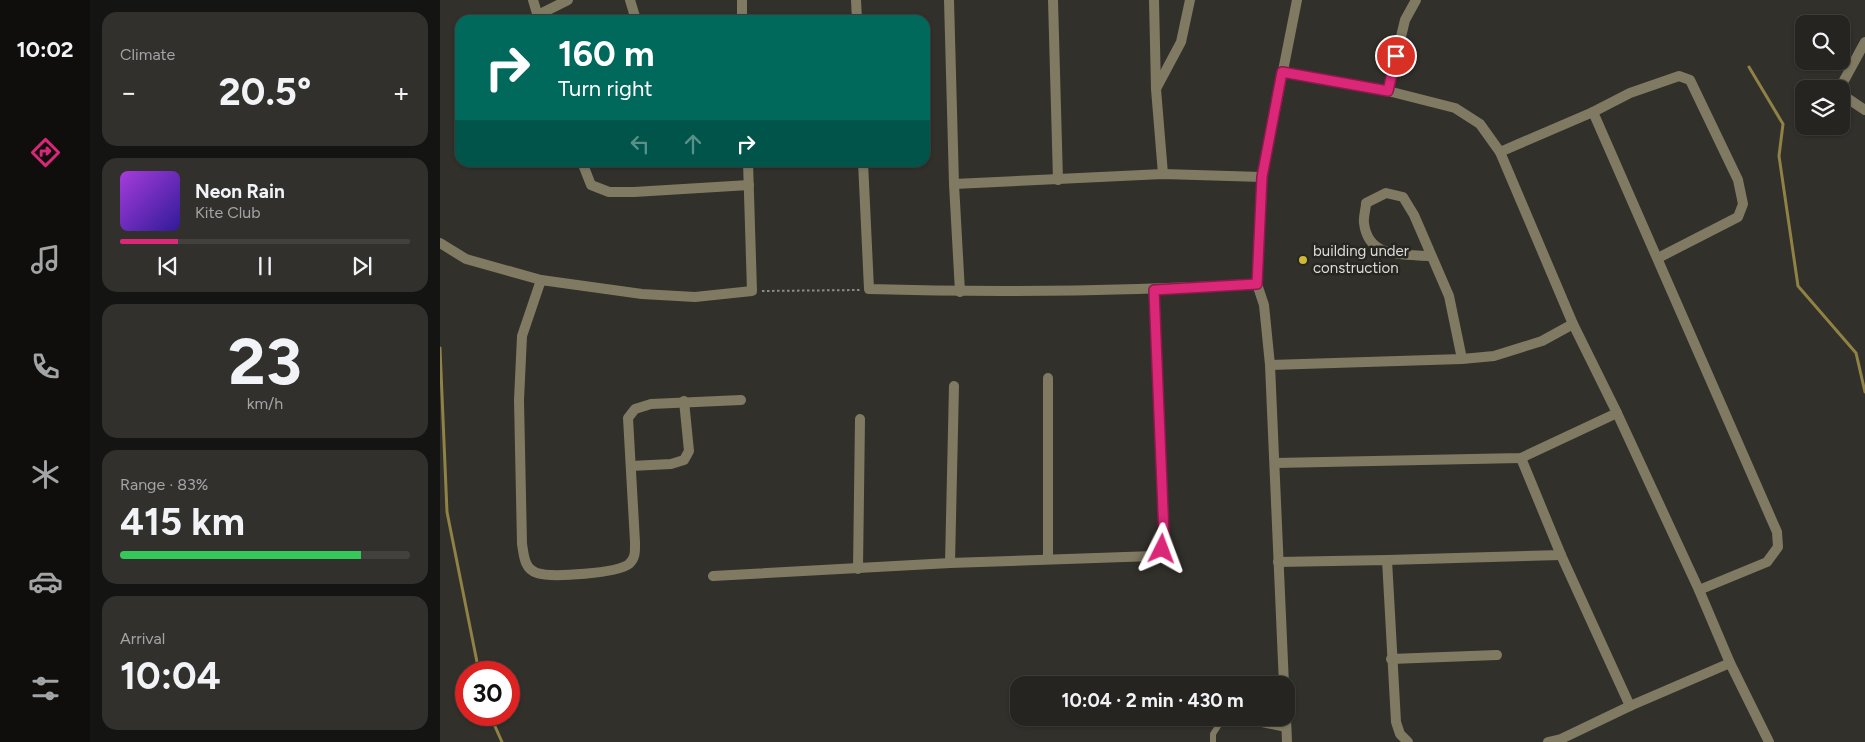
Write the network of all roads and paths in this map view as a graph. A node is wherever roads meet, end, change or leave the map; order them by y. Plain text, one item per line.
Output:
1 (533, 0) edge
2 (568, 0) edge
3 (630, 0) edge
4 (742, 0) edge
5 (856, 0) edge
6 (949, 0) edge
7 (1053, 0) edge
8 (1154, 0) edge
9 (1190, 0) edge
10 (1297, 0) edge
11 (1416, 0) edge
12 (537, 15) edge
13 (543, 15) edge
14 (634, 15) edge
15 (742, 15) edge
16 (857, 15) edge
17 (1865, 42) edge
18 (1282, 72) junction
19 (1156, 89) junction
20 (1388, 91) junction
21 (1865, 110) edge
22 (1593, 112) junction
23 (1500, 152) junction
24 (584, 167) edge
25 (748, 167) edge
26 (863, 167) edge
27 (1162, 174) junction
28 (1262, 177) junction
29 (1058, 180) junction
30 (749, 184) junction
31 (954, 184) junction
32 (440, 244) edge
33 (1430, 256) junction
34 (1658, 258) junction
35 (542, 280) junction
36 (1257, 284) junction
37 (869, 290) junction
38 (1154, 290) junction
39 (752, 291) junction
40 (960, 292) junction
41 (1573, 324) junction
42 (1462, 359) junction
43 (1270, 365) junction
44 (1048, 378) dead end
45 (954, 386) dead end
46 (740, 400) dead end
47 (684, 402) junction
48 (1617, 413) junction
49 (860, 419) dead end
50 (1521, 458) junction
51 (1275, 463) junction
52 (631, 466) junction
53 (1561, 555) junction
54 (1048, 560) junction
55 (1387, 560) junction
56 (1278, 562) junction
57 (950, 563) junction
58 (858, 569) junction
59 (713, 576) dead end
60 (1699, 590) junction
61 (1497, 655) dead end
62 (1391, 659) junction
63 (1730, 663) junction
64 (1284, 676) edge
65 (1630, 706) junction
66 (1217, 726) edge
67 (1272, 726) edge
68 (1286, 729) joint
69 (1213, 742) edge
70 (1287, 742) edge
71 (1408, 742) edge
72 (1548, 742) edge
73 (1769, 742) edge

1 - 12 street
2 - 13 street
3 - 14 street
4 - 15 street
5 - 16 street
6 - 31 street
7 - 29 street
8 - 19 street
9 - 19 street
10 - 18 street
11 - 20 street
17 - 21 street
18 - 20 street
18 - 28 street
19 - 27 street
20 - 23 street
22 - 23 street
22 - 34 street
22 - 34 street
23 - 41 street
24 - 30 street
25 - 30 street
26 - 37 street
27 - 28 street
27 - 29 street
28 - 36 street
29 - 31 street
30 - 39 street
31 - 40 street
32 - 35 street
33 - 33 street
33 - 42 street
34 - 60 street
35 - 39 street
35 - 52 street
36 - 38 street
36 - 43 street
37 - 39 path
37 - 40 street
38 - 40 street
38 - 54 street
41 - 42 street
41 - 48 street
42 - 43 street
43 - 51 street
44 - 54 street
45 - 57 street
46 - 47 street
47 - 52 street
47 - 52 street
48 - 50 street
48 - 60 street
49 - 58 street
50 - 51 street
50 - 53 street
51 - 56 street
53 - 55 street
53 - 65 street
54 - 57 street
55 - 56 street
55 - 62 street
56 - 64 street
57 - 58 street
58 - 59 street
60 - 63 street
61 - 62 street
62 - 71 street
63 - 65 street
63 - 73 street
65 - 72 street
66 - 69 lane
67 - 68 lane
68 - 70 street

